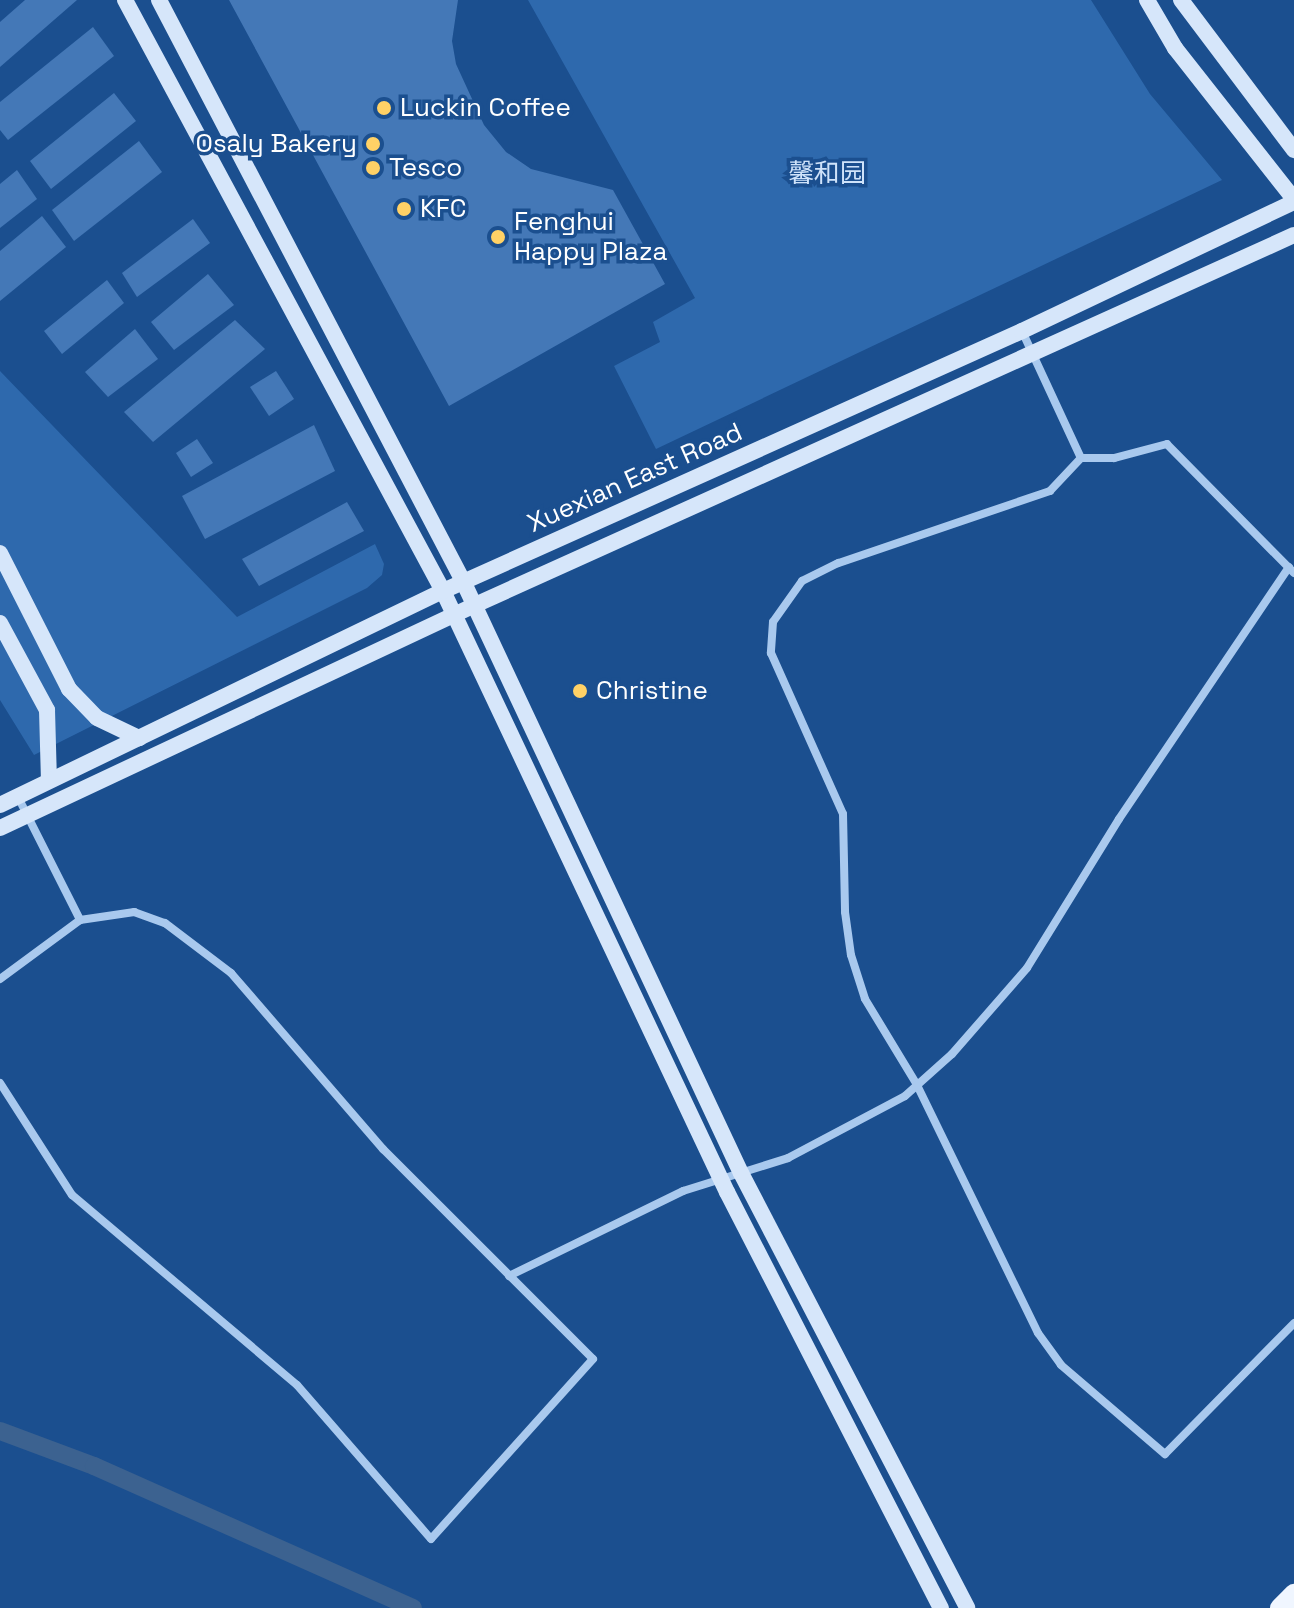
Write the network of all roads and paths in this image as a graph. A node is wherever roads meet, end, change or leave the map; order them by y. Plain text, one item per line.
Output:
1 (125, 0) edge
2 (159, 0) edge
3 (1147, 0) edge
4 (1181, 0) edge
5 (1294, 150) edge
6 (1294, 200) edge
7 (1294, 235) edge
8 (1022, 331) junction
9 (1031, 352) junction
10 (1081, 458) junction
11 (0, 553) edge
12 (1291, 570) edge
13 (463, 581) junction
14 (443, 591) junction
15 (475, 605) junction
16 (454, 615) junction
17 (0, 623) edge
18 (139, 738) junction
19 (49, 780) junction
20 (18, 797) junction
21 (0, 805) edge
22 (27, 815) junction
23 (0, 828) edge
24 (80, 920) junction
25 (0, 979) edge
26 (0, 1083) edge
27 (917, 1085) junction
28 (741, 1173) junction
29 (721, 1179) junction
30 (509, 1276) junction
31 (1294, 1323) edge
32 (1294, 1594) edge
33 (941, 1608) edge
34 (967, 1608) edge
35 (1280, 1608) edge

1 - 14 street
2 - 13 street
3 - 6 street
4 - 5 street
6 - 8 street, Xuexian East Road
7 - 9 street, Xuexian East Road
8 - 9 street
8 - 13 street, Xuexian East Road
9 - 10 street
9 - 15 street, Xuexian East Road
10 - 12 street
10 - 27 street
11 - 18 street
12 - 27 street
13 - 14 street, Xuexian East Road
13 - 15 street
14 - 16 street
14 - 18 street, Xuexian East Road
15 - 16 street, Xuexian East Road
15 - 28 street
16 - 22 street, Xuexian East Road
16 - 29 street
17 - 19 street
18 - 19 street, Xuexian East Road
19 - 20 street, Xuexian East Road
20 - 21 street, Xuexian East Road
20 - 22 street
22 - 23 street, Xuexian East Road
22 - 24 street
24 - 25 street
24 - 30 street
26 - 30 street
27 - 28 street
27 - 31 street
28 - 29 street
28 - 34 street
29 - 30 street
29 - 33 street
32 - 35 main road

